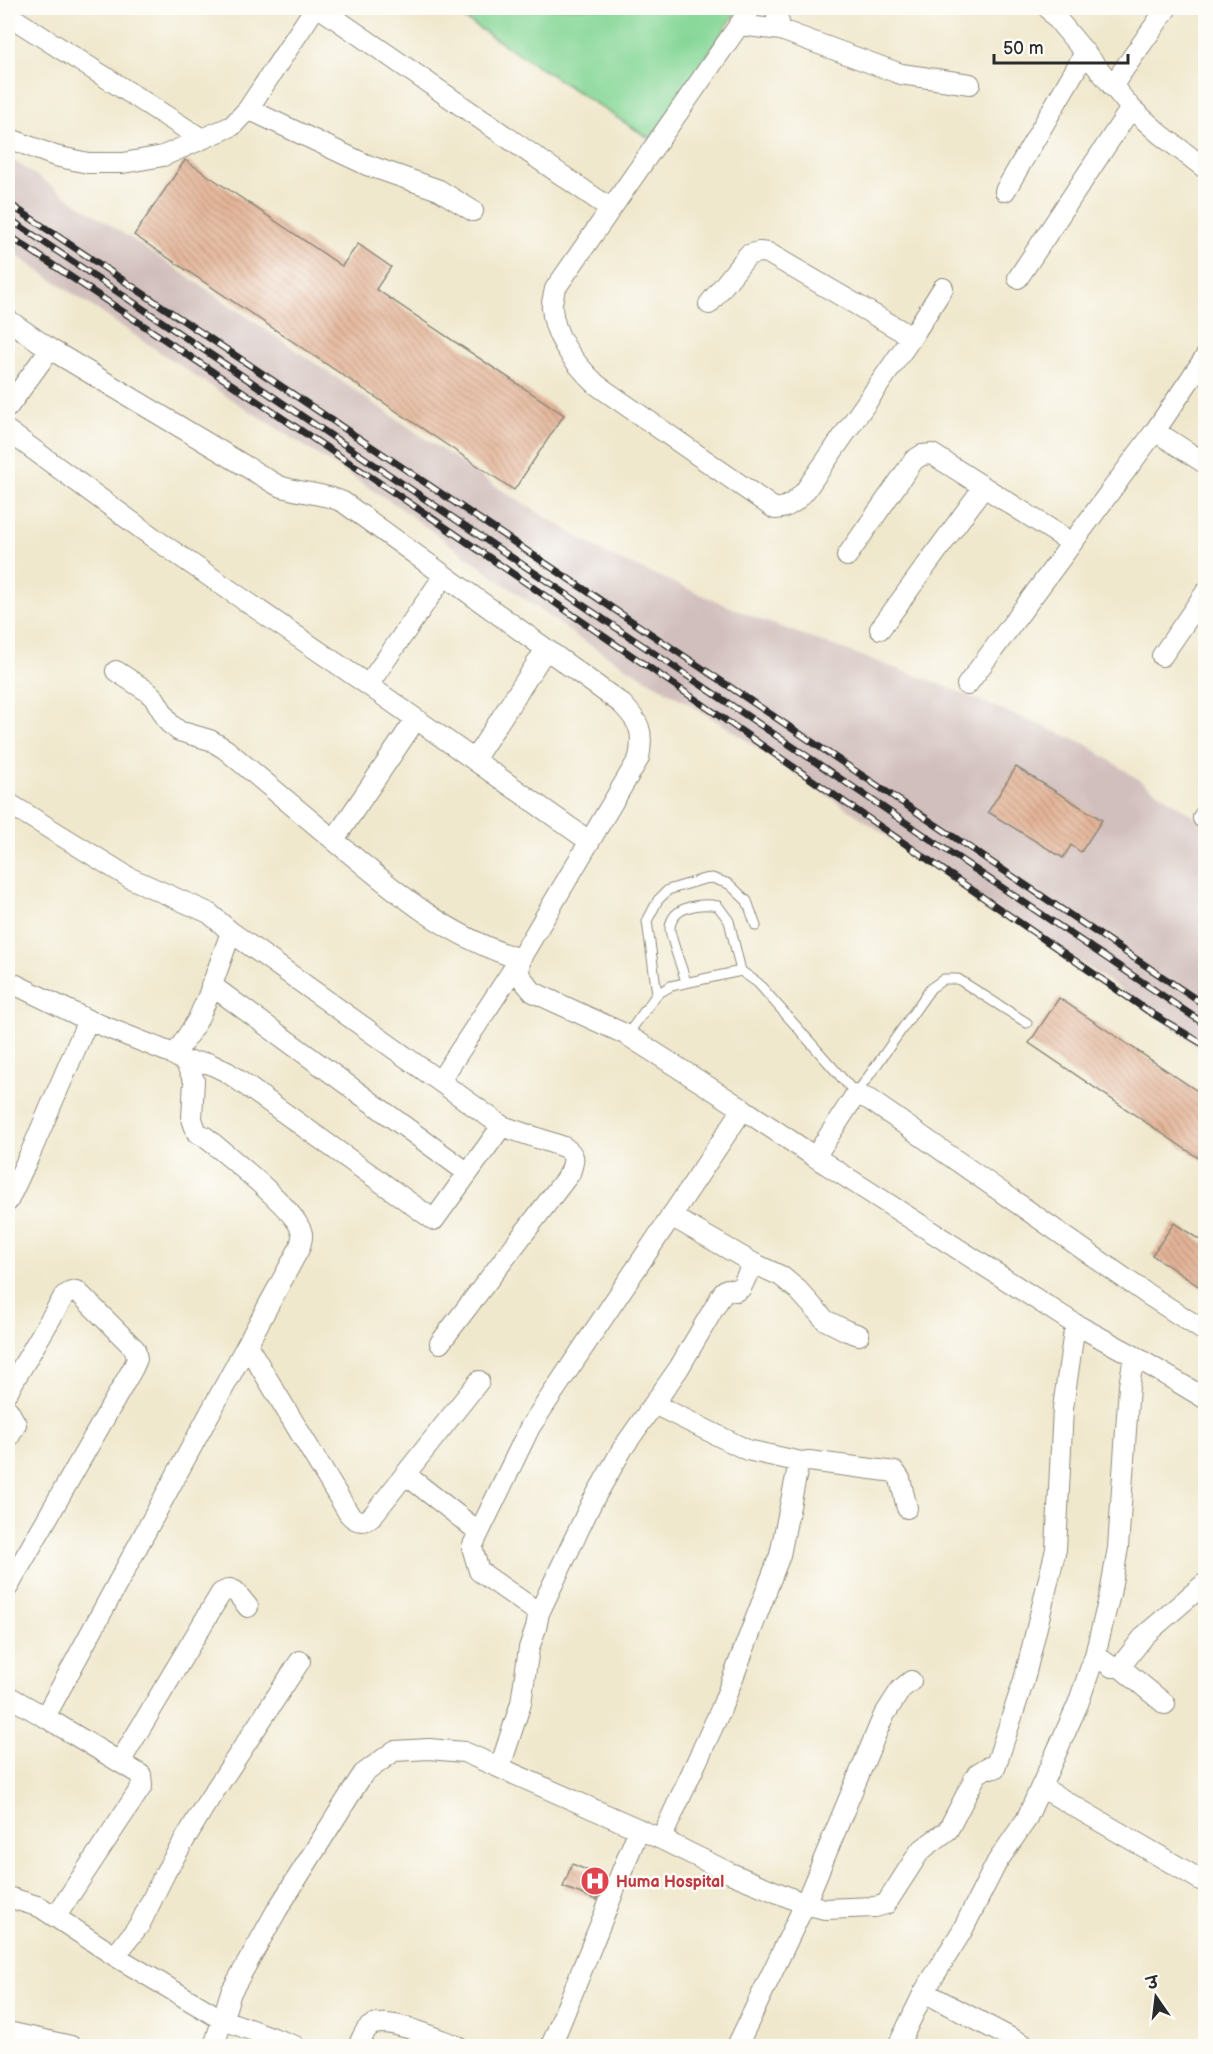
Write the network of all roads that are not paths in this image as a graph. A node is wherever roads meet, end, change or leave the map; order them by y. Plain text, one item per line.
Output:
1 (315, 8) edge
2 (320, 8) edge
3 (751, 8) edge
4 (775, 8) edge
5 (1048, 8) edge
6 (1167, 8) edge
7 (8, 15) edge
8 (739, 25) junction
9 (781, 30) junction
10 (1085, 53) junction
11 (970, 84) dead end
12 (1112, 86) junction
13 (1131, 108) junction
14 (248, 109) junction
15 (8, 138) edge
16 (202, 140) junction
17 (1206, 169) edge
18 (1005, 191) dead end
19 (611, 209) junction
20 (473, 211) dead end
21 (1018, 278) dead end
22 (943, 288) dead end
23 (709, 304) dead end
24 (8, 320) edge
25 (912, 337) junction
26 (50, 349) junction
27 (1206, 356) edge
28 (8, 407) edge
29 (1155, 430) junction
30 (8, 431) edge
31 (1206, 464) edge
32 (983, 488) junction
33 (1072, 543) junction
34 (847, 556) dead end
35 (444, 576) junction
36 (1206, 592) edge
37 (880, 629) dead end
38 (546, 649) junction
39 (1162, 656) dead end
40 (116, 671) dead end
41 (368, 685) junction
42 (967, 685) dead end
43 (416, 719) junction
44 (474, 760) junction
45 (8, 803) edge
46 (334, 840) junction
47 (589, 841) junction
48 (756, 926) dead end
49 (231, 932) junction
50 (519, 959) junction
51 (741, 971) junction
52 (8, 981) edge
53 (686, 982) junction
54 (211, 985) junction
55 (657, 994) junction
56 (88, 1020) junction
57 (1027, 1023) dead end
58 (627, 1035) junction
59 (180, 1058) junction
60 (440, 1081) junction
61 (856, 1094) junction
62 (743, 1109) junction
63 (502, 1126) junction
64 (815, 1157) junction
65 (468, 1173) junction
66 (8, 1200) edge
67 (671, 1216) junction
68 (753, 1263) junction
69 (1076, 1324) junction
70 (1206, 1332) edge
71 (860, 1335) dead end
72 (440, 1343) dead end
73 (247, 1345) junction
74 (1134, 1356) junction
75 (479, 1381) dead end
76 (8, 1391) edge
77 (1206, 1399) edge
78 (654, 1404) junction
79 (8, 1410) edge
80 (8, 1439) edge
81 (801, 1462) junction
82 (405, 1474) junction
83 (907, 1508) dead end
84 (479, 1532) junction
85 (1204, 1584) edge
86 (8, 1587) edge
87 (249, 1607) dead end
88 (539, 1613) junction
89 (1095, 1655) junction
90 (300, 1660) dead end
91 (1120, 1667) junction
92 (911, 1681) dead end
93 (8, 1696) edge
94 (1165, 1704) dead end
95 (45, 1717) junction
96 (120, 1762) junction
97 (500, 1767) junction
98 (1041, 1787) junction
99 (639, 1829) junction
100 (661, 1839) junction
101 (1206, 1883) edge
102 (8, 1897) edge
103 (805, 1905) junction
104 (56, 1916) junction
105 (115, 1956) junction
106 (924, 1992) junction
107 (221, 2019) junction
108 (8, 2032) edge
109 (71, 2046) edge
110 (214, 2046) edge
111 (295, 2046) edge
112 (358, 2046) edge
113 (457, 2046) edge
114 (551, 2046) edge
115 (737, 2046) edge
116 (898, 2046) edge
117 (1026, 2046) edge

1 - 14 street
2 - 19 street
3 - 8 street
4 - 9 street
5 - 10 street
6 - 12 street
7 - 16 street
8 - 9 street
8 - 19 street
9 - 11 street
10 - 12 street
10 - 18 street
12 - 13 street
13 - 17 street
13 - 21 street
14 - 16 street
14 - 20 street
15 - 16 street
19 - 25 street
22 - 25 street
23 - 25 street
24 - 26 street
26 - 28 street
26 - 35 street
27 - 29 street
29 - 31 street
29 - 33 street
30 - 41 street
32 - 33 street
32 - 34 street
32 - 37 street
33 - 42 street
35 - 38 street
35 - 41 street
36 - 39 street
38 - 44 street
38 - 47 street
40 - 46 street
41 - 43 street
43 - 44 street
43 - 46 street
44 - 47 street
45 - 49 street
46 - 50 street
47 - 50 street
48 - 55 lane
49 - 54 street
49 - 60 street
50 - 58 street
50 - 60 street
51 - 53 lane
51 - 53 lane
51 - 61 lane
52 - 56 street
53 - 55 lane
54 - 59 street
54 - 65 street
55 - 58 lane
56 - 59 street
56 - 66 street
57 - 61 lane
58 - 62 street
59 - 65 street
59 - 73 street
60 - 63 street
61 - 64 street
61 - 70 street
62 - 64 street
62 - 67 street
63 - 65 street
63 - 72 street
64 - 69 street
67 - 68 street
67 - 84 street
68 - 71 street
68 - 78 street
69 - 74 street
69 - 103 street
73 - 82 street
73 - 95 street
74 - 77 street
74 - 89 street
75 - 82 street
76 - 86 street
78 - 81 street
78 - 88 street
79 - 80 street
81 - 83 street
81 - 100 street
82 - 84 street
84 - 88 street
85 - 91 street
87 - 96 street
88 - 97 street
89 - 91 street
89 - 98 street
90 - 105 street
91 - 94 street
92 - 103 street
93 - 95 street
95 - 96 street
96 - 104 street
97 - 99 street
97 - 107 street
98 - 101 street
98 - 106 street
99 - 100 street
99 - 114 street
100 - 103 street
102 - 104 street
103 - 115 street
104 - 105 street
105 - 107 street
106 - 116 street
106 - 117 street
107 - 110 street
107 - 111 street
108 - 109 street
112 - 113 street

